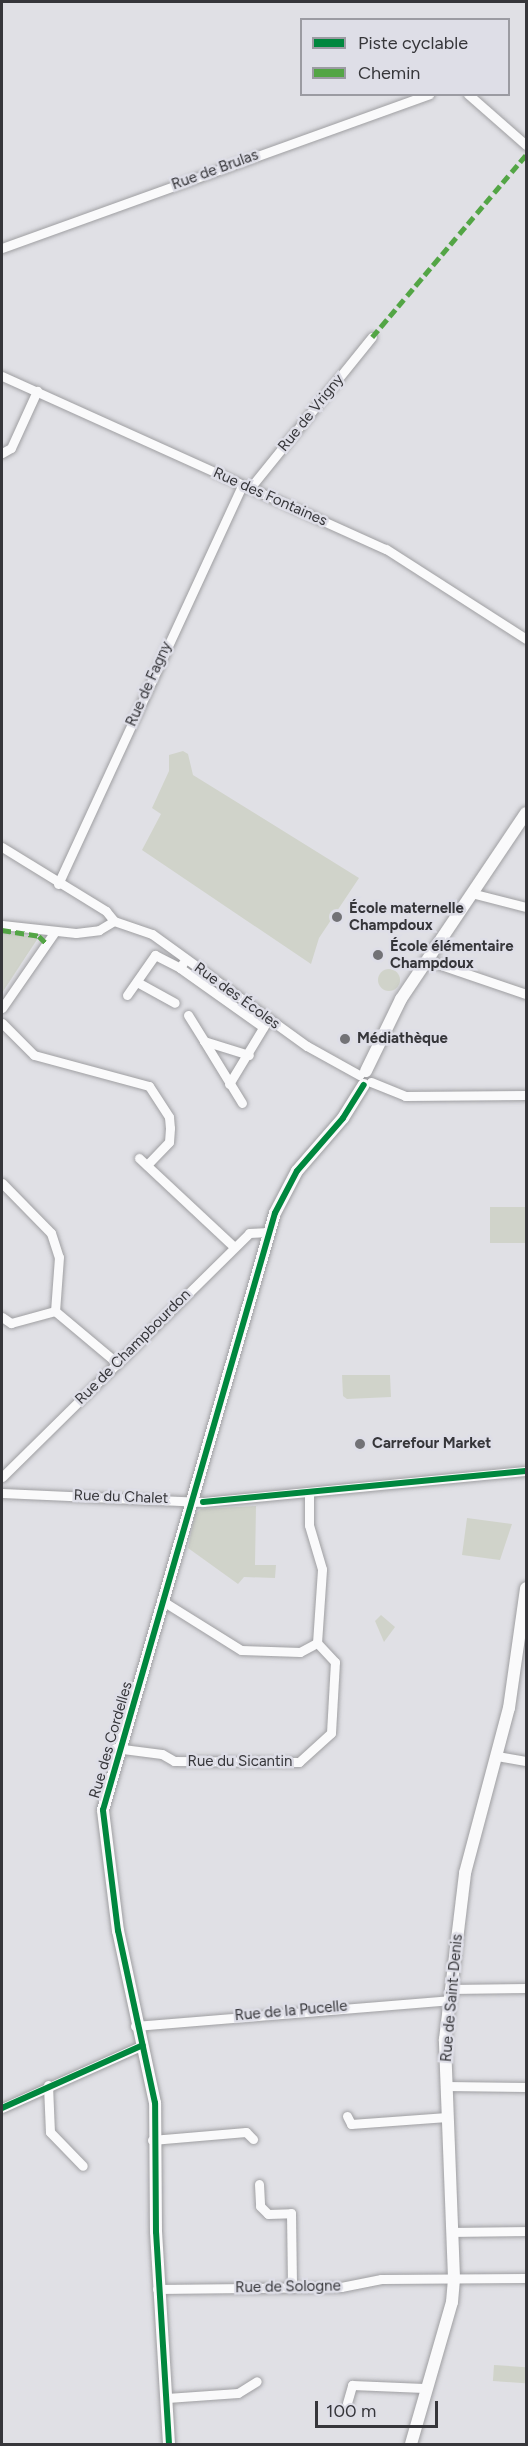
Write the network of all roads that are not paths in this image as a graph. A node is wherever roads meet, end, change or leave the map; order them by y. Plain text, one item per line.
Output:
1 (423, 96) edge
2 (470, 96) edge
3 (526, 145) edge
4 (2, 248) edge
5 (372, 337) dead end
6 (2, 376) edge
7 (38, 391) junction
8 (2, 453) edge
9 (246, 487) junction
10 (526, 639) edge
11 (526, 813) edge
12 (2, 847) edge
13 (58, 884) junction
14 (475, 894) junction
15 (526, 907) edge
16 (114, 921) junction
17 (2, 925) edge
18 (54, 933) junction
19 (186, 959) junction
20 (429, 961) junction
21 (180, 968) junction
22 (137, 982) junction
23 (526, 994) edge
24 (127, 995) dead end
25 (175, 1003) dead end
26 (2, 1008) edge
27 (188, 1015) dead end
28 (2, 1023) edge
29 (266, 1023) junction
30 (204, 1041) junction
31 (249, 1055) junction
32 (365, 1078) junction
33 (230, 1084) junction
34 (526, 1095) edge
35 (242, 1103) dead end
36 (140, 1158) dead end
37 (147, 1166) junction
38 (2, 1183) edge
39 (269, 1232) junction
40 (234, 1247) junction
41 (55, 1311) junction
42 (2, 1317) edge
43 (117, 1363) junction
44 (526, 1471) edge
45 (2, 1477) edge
46 (2, 1493) edge
47 (309, 1495) junction
48 (191, 1501) junction
49 (526, 1591) edge
50 (164, 1600) junction
51 (317, 1643) junction
52 (117, 1748) junction
53 (497, 1756) junction
54 (526, 1761) edge
55 (526, 1988) edge
56 (450, 1995) junction
57 (136, 2025) junction
58 (143, 2045) junction
59 (48, 2085) junction
60 (445, 2086) junction
61 (526, 2087) edge
62 (2, 2108) edge
63 (347, 2116) dead end
64 (447, 2117) junction
65 (253, 2139) dead end
66 (154, 2140) junction
67 (83, 2166) dead end
68 (259, 2184) dead end
69 (526, 2230) edge
70 (453, 2232) junction
71 (454, 2278) junction
72 (526, 2278) edge
73 (292, 2288) junction
74 (160, 2289) junction
75 (257, 2380) dead end
76 (424, 2388) junction
77 (168, 2398) junction
78 (347, 2403) dead end
79 (169, 2445) edge
80 (411, 2445) edge

1 - 4 street, Rue de Brulas
2 - 3 street
5 - 9 street, Rue de Vrigny
6 - 7 street, Rue des Fontaines
7 - 8 street
7 - 9 street, Rue des Fontaines
9 - 10 street, Rue des Fontaines
9 - 13 street, Rue de Fagny
11 - 14 street, Rue des Cordelles
12 - 13 street
13 - 16 street
14 - 15 street
14 - 20 street, Rue des Cordelles
16 - 18 street
16 - 19 street, Rue des Écoles
17 - 18 street
18 - 26 street
19 - 21 street
19 - 29 street, Rue des Écoles
20 - 23 street
20 - 32 street, Rue des Cordelles
21 - 22 street
21 - 29 street
22 - 24 street
22 - 25 street
27 - 30 street
28 - 37 street
29 - 31 street
29 - 32 street, Rue des Écoles
30 - 31 street
30 - 33 street
31 - 33 street
32 - 34 street, Rue des Écoles
32 - 39 street, Rue des Cordelles
33 - 35 street
36 - 37 street
37 - 40 street
38 - 41 street
39 - 40 street, Rue de Champbourdon
39 - 48 street, Rue des Cordelles
40 - 43 street, Rue de Champbourdon
41 - 42 street
41 - 43 street
43 - 45 street, Rue de Champbourdon
44 - 47 street, Rue du Chalet
46 - 48 street, Rue du Chalet
47 - 48 street, Rue du Chalet
47 - 51 street
48 - 50 street, Rue des Cordelles
49 - 53 street, Rue de Saint-Denis
50 - 51 street
50 - 52 street, Rue des Cordelles
51 - 52 street, Rue du Sicantin
52 - 57 street, Rue des Cordelles
53 - 54 street
53 - 56 street, Rue de Saint-Denis
55 - 56 street, Rue de la Pucelle
56 - 57 street, Rue de la Pucelle
56 - 60 street, Rue de Saint-Denis
57 - 58 street, Rue des Cordelles
58 - 59 street
58 - 66 street, Rue des Cordelles
59 - 62 street
59 - 67 street
60 - 61 street
60 - 64 street, Rue de Saint-Denis
63 - 64 street
64 - 70 street, Rue de Saint-Denis
65 - 66 street
66 - 74 street, Rue des Cordelles
68 - 73 street
69 - 70 street
70 - 71 street, Rue de Saint-Denis
71 - 72 street, Rue de Sologne
71 - 73 street, Rue de Sologne
71 - 76 street, Rue de Saint-Denis
73 - 74 street, Rue de Sologne
74 - 77 street, Rue des Cordelles
75 - 77 street
76 - 78 street
76 - 80 street, Rue de Saint-Denis
77 - 79 street, Rue des Cordelles

